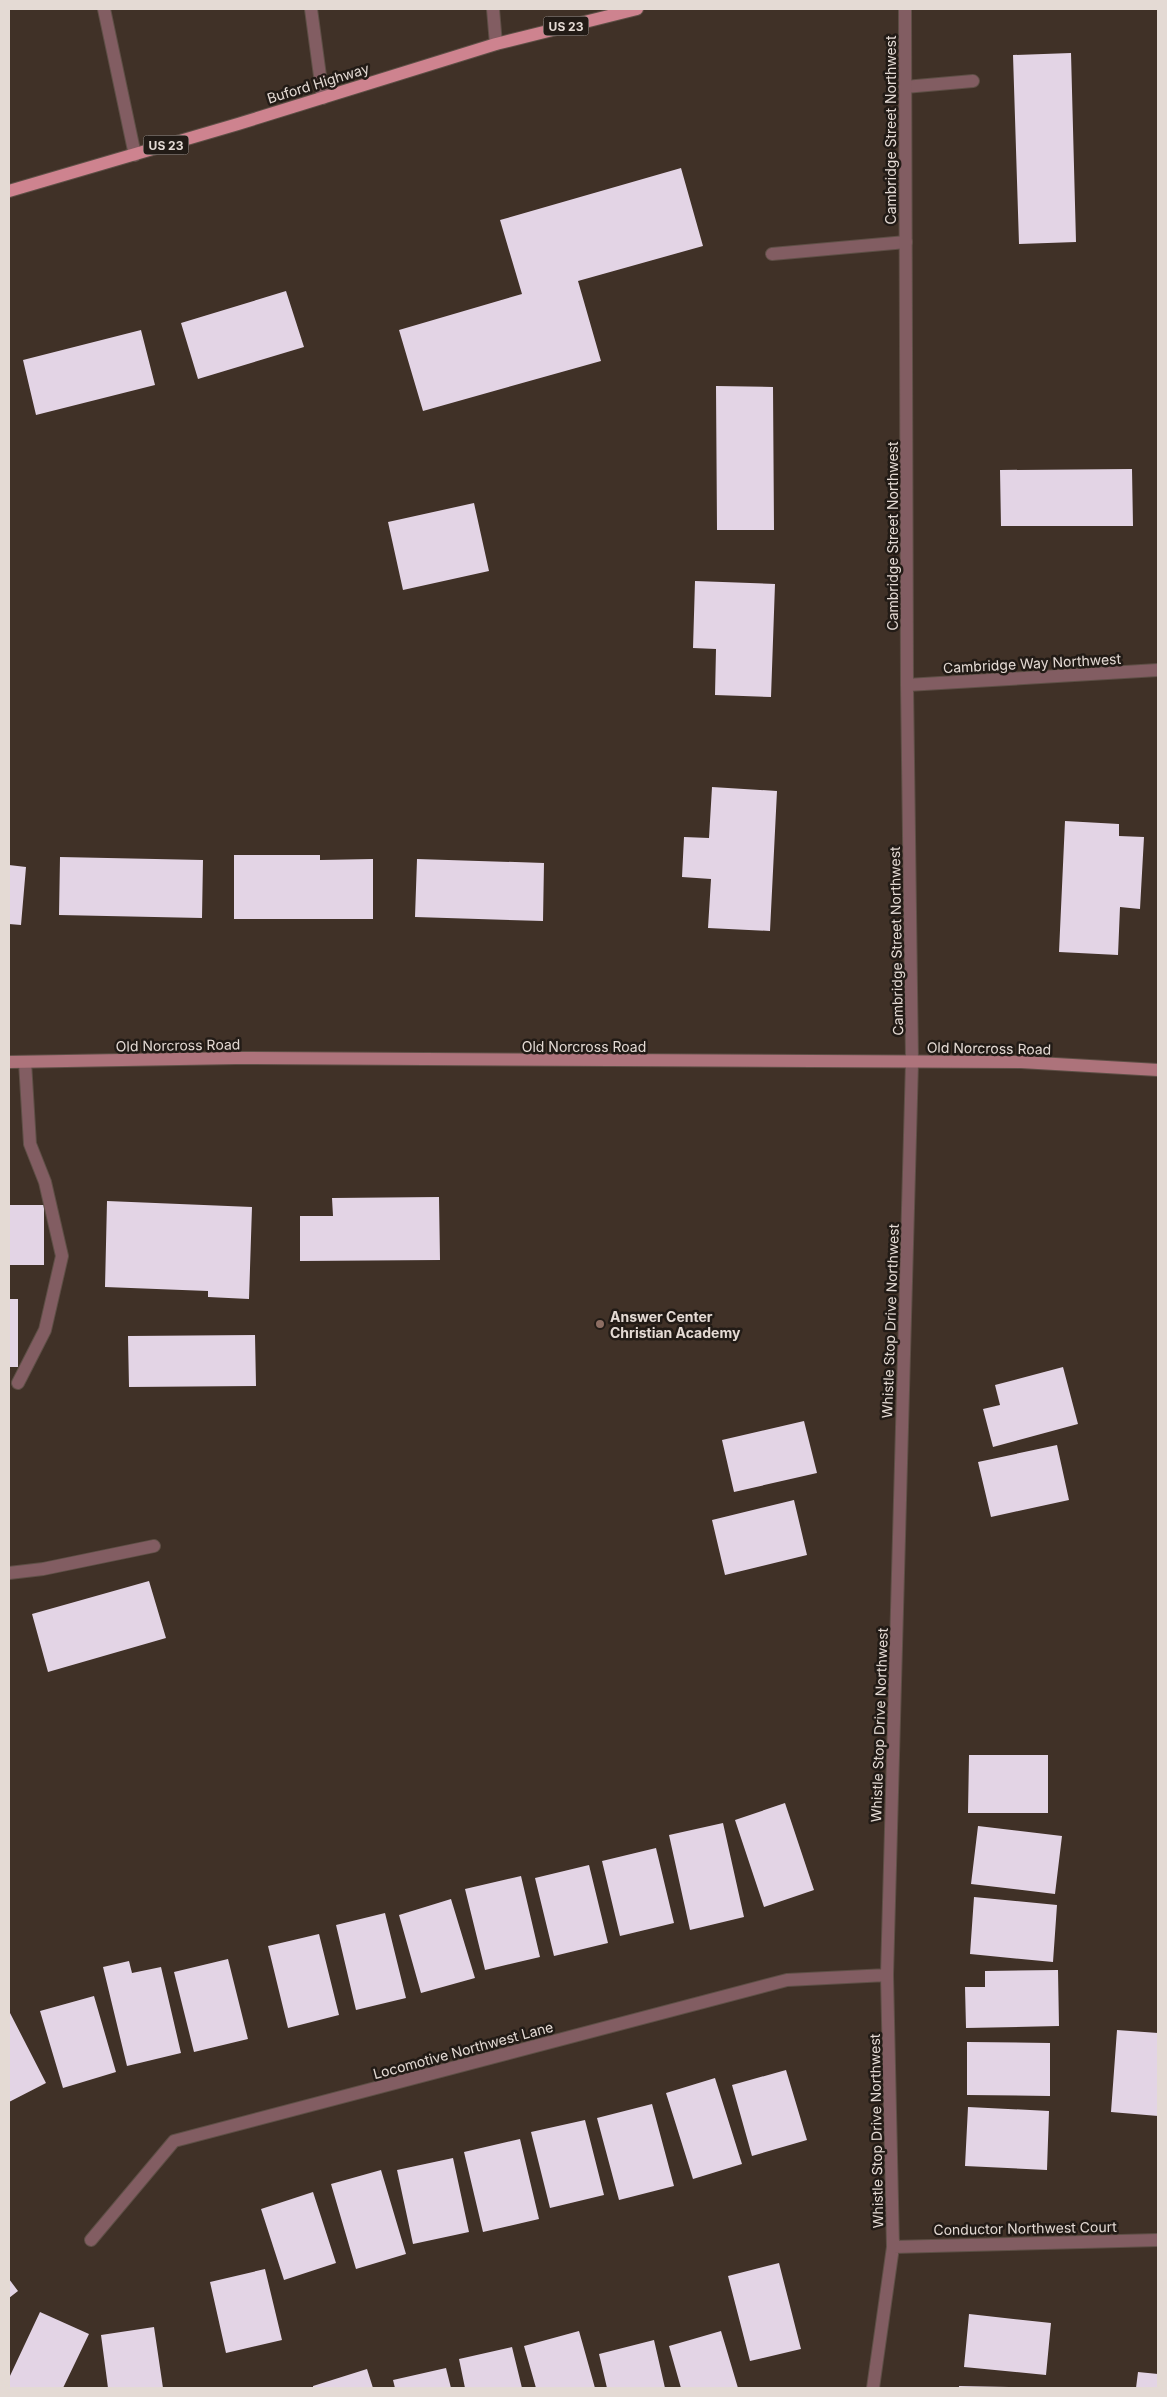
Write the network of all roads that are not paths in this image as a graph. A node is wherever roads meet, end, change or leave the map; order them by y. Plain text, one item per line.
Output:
1 (104, 9) edge
2 (311, 9) edge
3 (493, 9) edge
4 (637, 9) edge
5 (905, 9) edge
6 (496, 44) junction
7 (973, 81) dead end
8 (905, 87) junction
9 (323, 98) junction
10 (135, 155) junction
11 (9, 190) edge
12 (906, 242) junction
13 (772, 254) dead end
14 (1158, 670) edge
15 (907, 685) junction
16 (9, 1062) edge
17 (25, 1062) junction
18 (912, 1062) junction
19 (1158, 1070) edge
20 (18, 1383) dead end
21 (154, 1546) dead end
22 (9, 1573) edge
23 (887, 1975) junction
24 (91, 2240) dead end
25 (1158, 2240) edge
26 (893, 2246) junction
27 (873, 2388) edge

1 - 10 street
2 - 9 street
3 - 6 street
4 - 6 main road, Buford Highway / US 23
5 - 8 street, Cambridge Street Northwest
6 - 9 main road, Buford Highway / US 23
7 - 8 street
8 - 12 street, Cambridge Street Northwest
9 - 10 main road, Buford Highway / US 23
10 - 11 main road, Buford Highway / US 23
12 - 13 street
12 - 15 street, Cambridge Street Northwest
14 - 15 street, Cambridge Way Northwest
15 - 18 street, Cambridge Street Northwest
16 - 17 street, Old Norcross Road
17 - 18 street, Old Norcross Road
17 - 20 street
18 - 19 street, Old Norcross Road
18 - 23 street, Whistle Stop Drive Northwest
21 - 22 street
23 - 24 street, Locomotive Northwest Lane
23 - 26 street, Whistle Stop Drive Northwest
25 - 26 street, Conductor Northwest Court
26 - 27 street, Whistle Stop Drive Northwest

